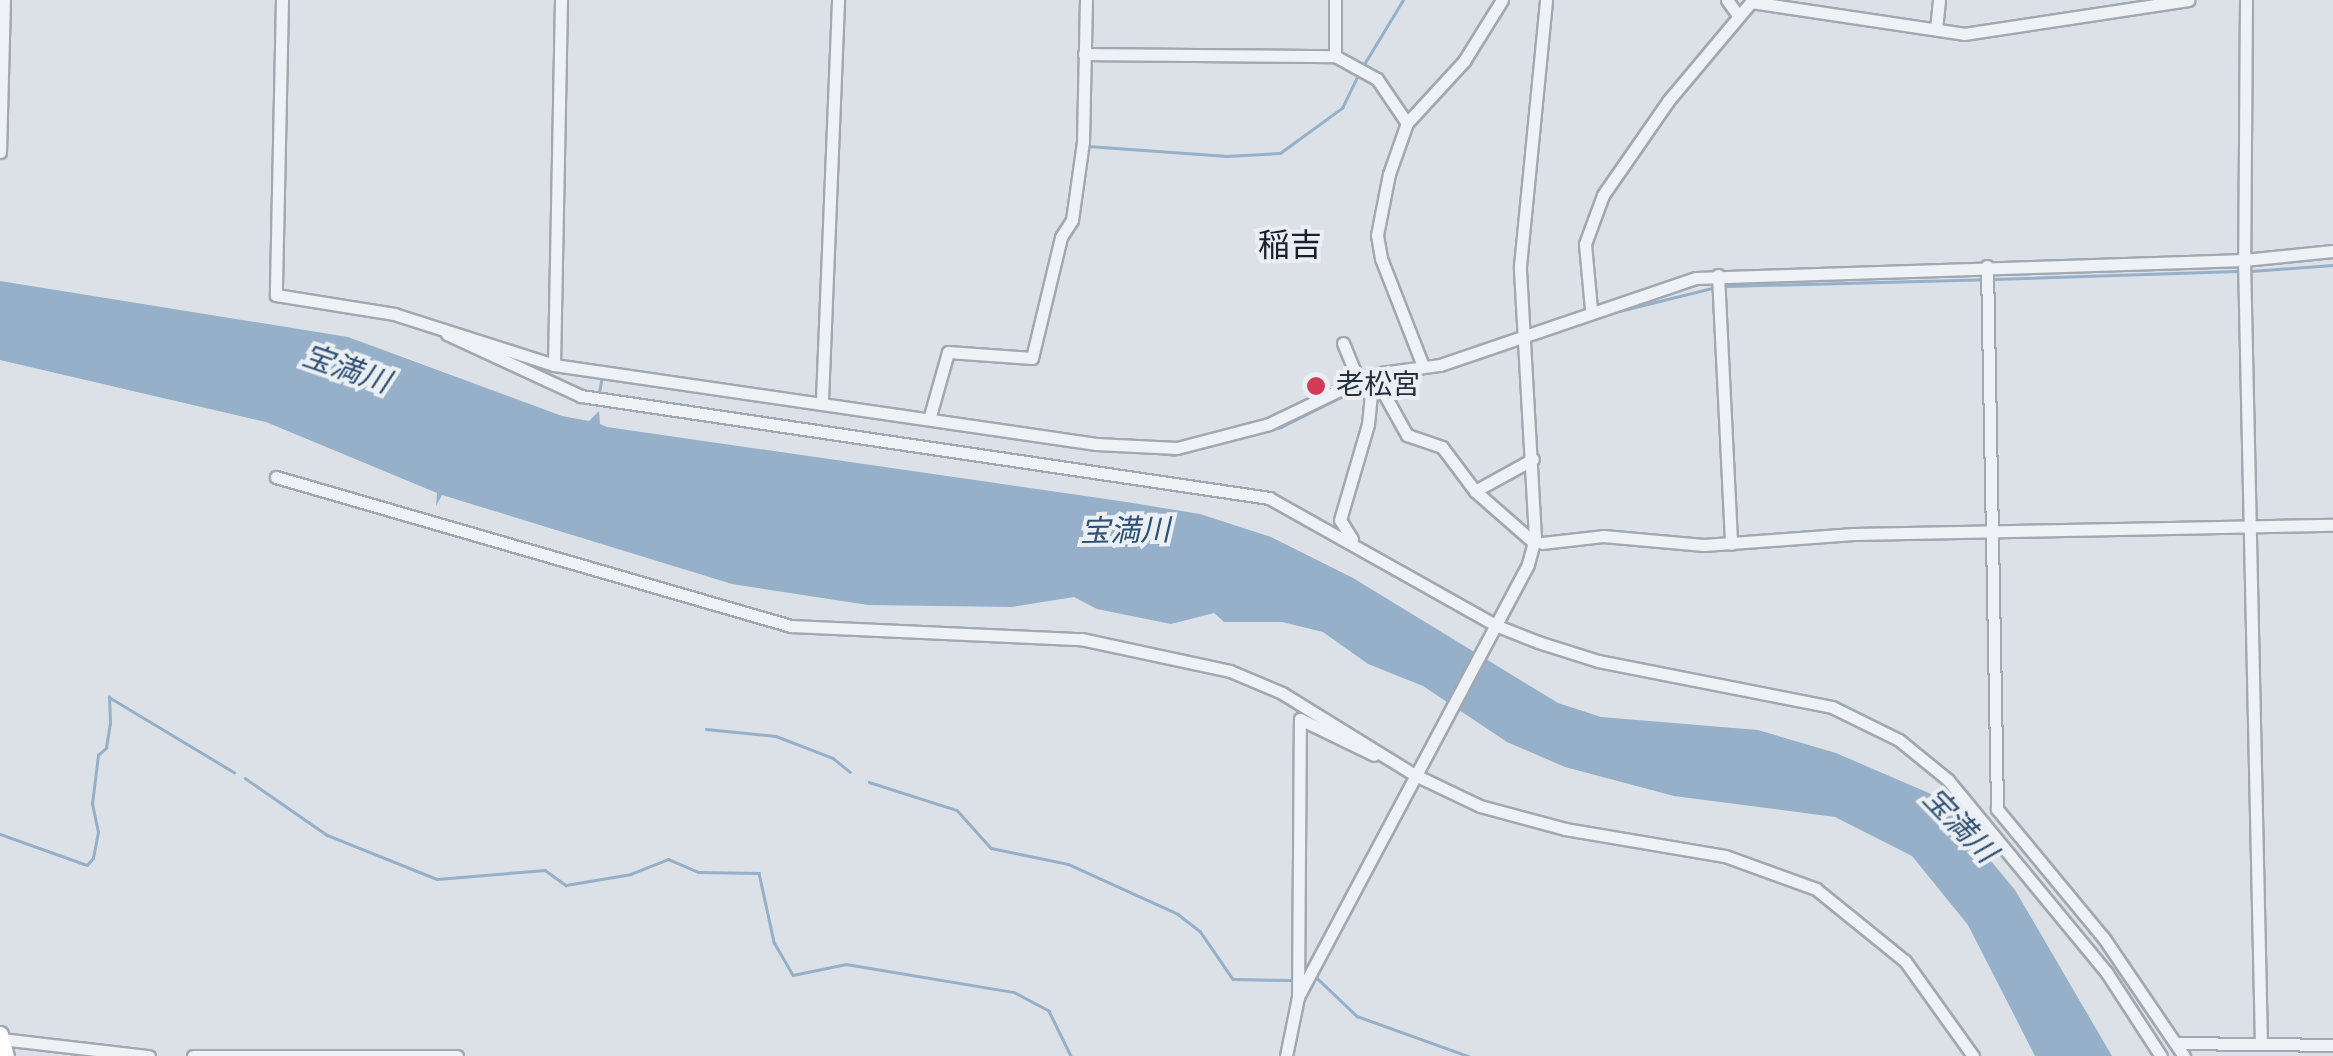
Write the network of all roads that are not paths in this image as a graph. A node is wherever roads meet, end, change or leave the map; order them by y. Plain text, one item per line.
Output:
1 (4, 0) edge
2 (282, 0) edge
3 (561, 0) edge
4 (838, 0) edge
5 (1086, 0) edge
6 (1336, 0) edge
7 (1502, 0) edge
8 (1546, 0) edge
9 (1727, 0) edge
10 (1939, 0) edge
11 (2188, 0) edge
12 (2246, 0) edge
13 (2136, 4) edge
14 (1736, 14) junction
15 (1936, 29) junction
16 (1084, 54) junction
17 (1336, 56) junction
18 (1407, 123) junction
19 (0, 152) edge
20 (2333, 251) edge
21 (2244, 260) junction
22 (1987, 266) junction
23 (1718, 274) junction
24 (1591, 309) junction
25 (435, 326) junction
26 (1523, 333) junction
27 (1342, 343) dead end
28 (554, 365) junction
29 (1422, 366) junction
30 (1373, 374) junction
31 (1358, 382) junction
32 (822, 400) junction
33 (930, 416) junction
34 (1534, 459) junction
35 (276, 477) dead end
36 (1475, 491) junction
37 (1315, 520) junction
38 (1340, 520) junction
39 (2333, 525) edge
40 (2250, 527) junction
41 (1993, 531) junction
42 (1354, 542) junction
43 (1730, 544) junction
44 (1492, 631) junction
45 (1388, 758) junction
46 (1415, 770) junction
47 (1298, 998) junction
48 (1, 1037) edge
49 (2176, 1043) junction
50 (2261, 1043) junction
51 (2333, 1045) edge
52 (6, 1056) edge
53 (149, 1056) edge
54 (193, 1056) edge
55 (457, 1056) edge
56 (1286, 1056) edge
57 (1973, 1056) edge
58 (2161, 1056) edge
59 (2184, 1056) edge

1 - 19 street
2 - 25 street
3 - 28 street
4 - 32 street
5 - 16 street
6 - 17 street
7 - 18 street
8 - 26 street
9 - 14 street
10 - 15 street
11 - 13 street
12 - 21 street
13 - 15 street
14 - 15 street
14 - 24 street
16 - 17 street
16 - 33 street
17 - 18 street
18 - 29 street
20 - 21 street
21 - 22 street
21 - 40 street
22 - 23 street
22 - 41 street
23 - 24 street
23 - 43 street
24 - 26 street
25 - 28 street
25 - 37 street
26 - 29 street
26 - 34 street
27 - 31 street
28 - 32 street
29 - 30 street
30 - 31 street
30 - 36 street
30 - 38 street
31 - 33 street
32 - 33 street
34 - 36 street
34 - 44 street
35 - 45 street
36 - 43 street
37 - 38 street
37 - 42 street
38 - 42 street
39 - 40 street
40 - 41 street
40 - 50 street
41 - 43 street
41 - 49 street
42 - 44 street
44 - 46 street
44 - 58 street
45 - 46 street
45 - 47 street
46 - 47 street
46 - 57 street
47 - 56 street
48 - 52 highway
48 - 53 street
49 - 50 street
49 - 59 street
50 - 51 street
54 - 55 street

